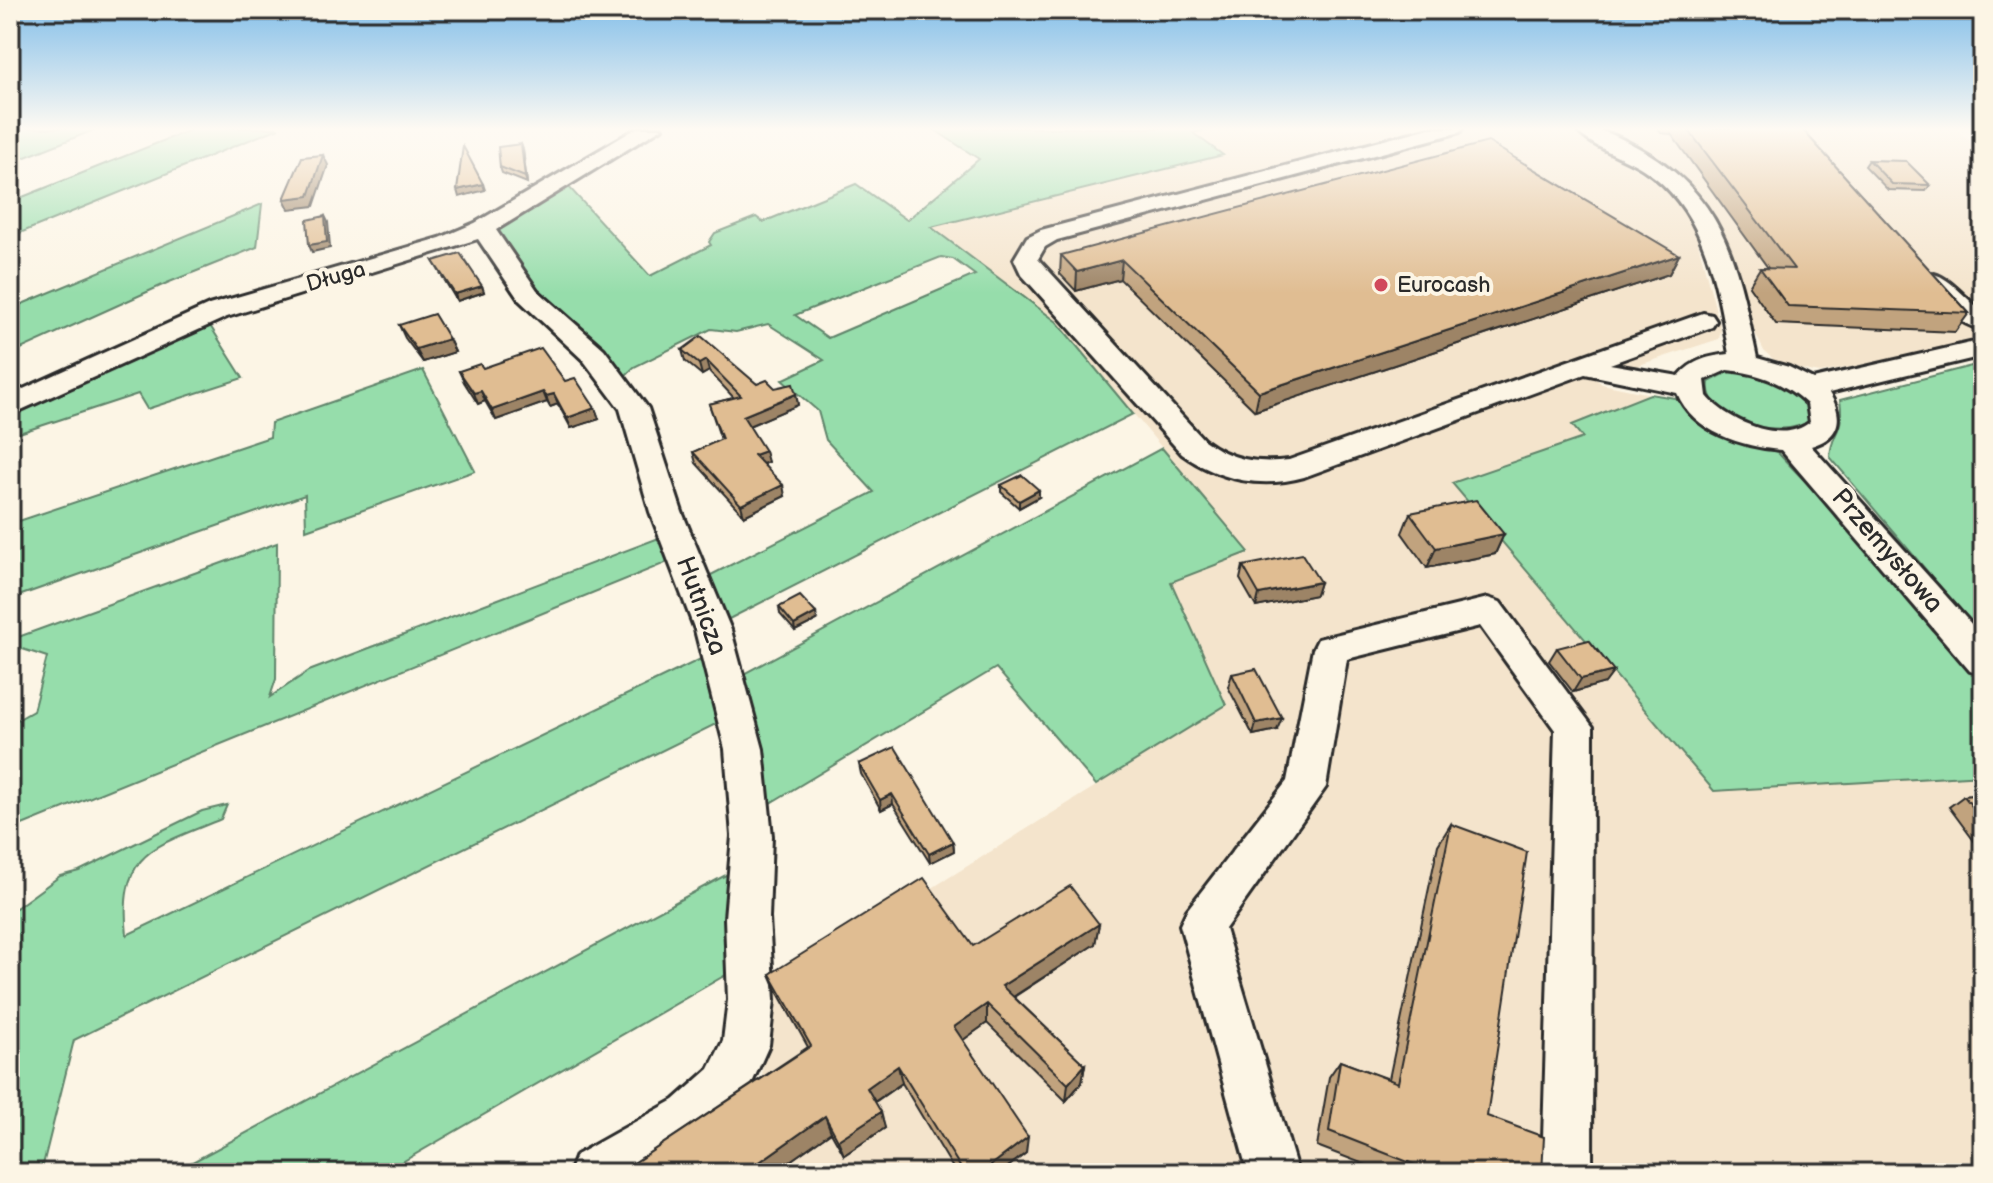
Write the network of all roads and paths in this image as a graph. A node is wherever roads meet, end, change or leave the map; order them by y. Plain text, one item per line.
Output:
1 (559, 183) edge
2 (1245, 183) edge
3 (1674, 183) edge
4 (483, 228) junction
5 (1915, 260) edge
6 (1703, 321) dead end
7 (1983, 322) edge
8 (1983, 348) edge
9 (1745, 364) junction
10 (1594, 367) junction
11 (1688, 386) junction
12 (1807, 389) junction
13 (10, 406) edge
14 (1790, 441) junction
15 (1983, 661) edge
16 (594, 1173) edge
17 (1273, 1173) edge
18 (1567, 1173) edge

1 - 4 street, Długa
2 - 10 street
3 - 9 street
4 - 13 street, Długa
4 - 16 street, Hutnicza
5 - 7 street
6 - 10 street
8 - 12 street
9 - 11 street
9 - 12 street
10 - 11 street
11 - 14 street
12 - 14 street
14 - 15 street, Przemysłowa
17 - 18 street

